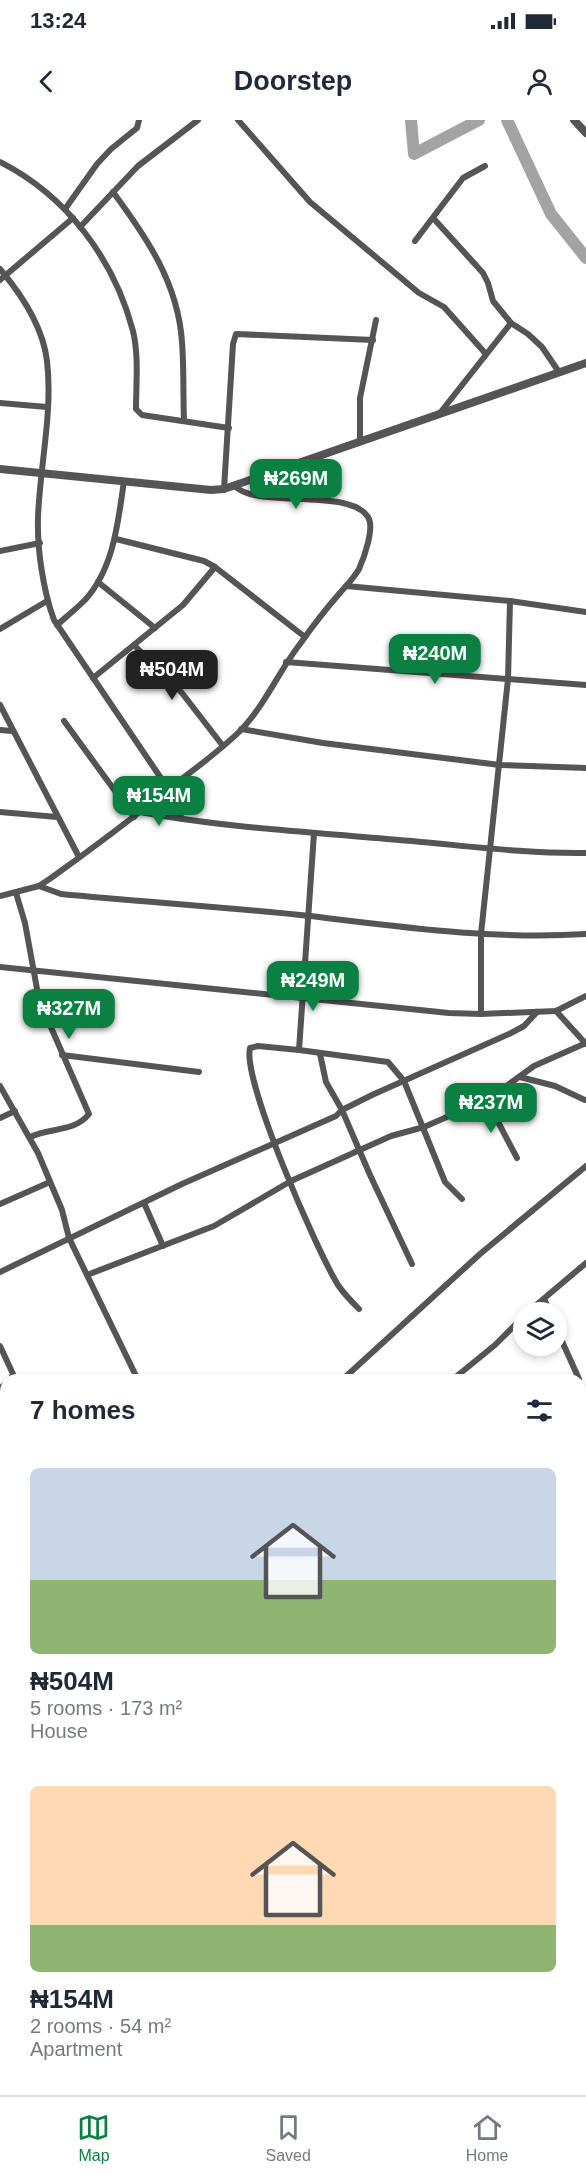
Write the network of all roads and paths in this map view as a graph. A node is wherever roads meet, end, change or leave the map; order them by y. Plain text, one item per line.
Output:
1 (138, 120) edge
2 (198, 120) edge
3 (238, 120) edge
4 (574, 120) edge
5 (586, 133) edge
6 (0, 162) edge
7 (484, 166) dead end
8 (113, 192) junction
9 (65, 209) junction
10 (73, 218) junction
11 (434, 219) junction
12 (80, 227) junction
13 (415, 241) dead end
14 (0, 269) edge
15 (3, 278) edge
16 (376, 320) dead end
17 (511, 323) junction
18 (373, 340) junction
19 (486, 354) junction
20 (586, 363) edge
21 (559, 372) junction
22 (0, 403) edge
23 (47, 407) junction
24 (439, 414) junction
25 (184, 421) junction
26 (229, 428) junction
27 (360, 442) junction
28 (0, 469) edge
29 (42, 473) junction
30 (124, 482) junction
31 (235, 486) junction
32 (224, 489) junction
33 (116, 539) junction
34 (40, 543) junction
35 (0, 551) edge
36 (215, 567) junction
37 (98, 582) junction
38 (346, 586) junction
39 (47, 600) junction
40 (510, 601) junction
41 (586, 612) edge
42 (57, 625) junction
43 (155, 628) junction
44 (0, 629) edge
45 (305, 637) junction
46 (134, 645) junction
47 (286, 662) junction
48 (93, 678) junction
49 (508, 679) junction
50 (586, 685) edge
51 (0, 705) edge
52 (64, 721) dead end
53 (241, 729) junction
54 (0, 730) edge
55 (12, 731) junction
56 (223, 746) junction
57 (500, 765) junction
58 (586, 768) edge
59 (169, 790) junction
60 (0, 812) edge
61 (140, 812) junction
62 (57, 817) junction
63 (134, 817) junction
64 (182, 819) junction
65 (314, 833) junction
66 (490, 848) junction
67 (586, 854) edge
68 (79, 858) junction
69 (39, 886) junction
70 (16, 893) junction
71 (0, 896) edge
72 (307, 916) junction
73 (481, 934) junction
74 (586, 934) edge
75 (0, 967) edge
76 (34, 970) junction
77 (586, 996) edge
78 (303, 999) junction
79 (556, 1011) junction
80 (537, 1012) junction
81 (481, 1014) junction
82 (586, 1043) edge
83 (298, 1050) junction
84 (320, 1054) junction
85 (62, 1055) junction
86 (199, 1072) dead end
87 (520, 1077) junction
88 (404, 1081) junction
89 (0, 1086) edge
90 (486, 1099) junction
91 (585, 1100) edge
92 (342, 1110) junction
93 (15, 1111) junction
94 (0, 1118) edge
95 (424, 1127) junction
96 (30, 1137) junction
97 (276, 1144) junction
98 (358, 1150) junction
99 (517, 1158) dead end
100 (586, 1166) edge
101 (291, 1181) junction
102 (50, 1182) junction
103 (462, 1199) dead end
104 (144, 1203) junction
105 (0, 1204) edge
106 (69, 1238) junction
107 (163, 1246) junction
108 (586, 1263) edge
109 (412, 1264) dead end
110 (0, 1272) edge
111 (87, 1275) junction
112 (544, 1299) junction
113 (540, 1302) edge
114 (545, 1302) edge
115 (359, 1309) dead end
116 (513, 1327) edge
117 (0, 1346) edge
118 (567, 1354) edge
119 (13, 1374) edge
120 (135, 1374) edge
121 (349, 1374) edge
122 (459, 1374) edge
123 (575, 1374) edge

1 - 9 street
2 - 8 street
3 - 19 street
4 - 5 street
6 - 9 street
7 - 11 street
8 - 12 street
8 - 25 street
9 - 10 street
10 - 12 street
10 - 15 street
11 - 13 street
11 - 17 street
12 - 25 street
14 - 15 street
15 - 23 street
16 - 18 street
17 - 19 street
17 - 21 street
18 - 26 street
18 - 27 street
19 - 24 street
20 - 21 street
21 - 24 street
22 - 23 street
23 - 29 street
24 - 27 street
25 - 26 street
26 - 32 street
27 - 31 street
28 - 29 street
29 - 30 street
29 - 34 street
30 - 32 street
30 - 33 street
31 - 32 street
31 - 38 street
33 - 36 street
33 - 37 street
34 - 35 street
34 - 39 street
36 - 43 street
36 - 45 street
37 - 42 street
37 - 43 street
38 - 40 street
38 - 45 street
39 - 42 street
39 - 44 street
40 - 41 street
40 - 49 street
42 - 48 street
43 - 46 street
45 - 47 street
46 - 48 street
46 - 56 street
47 - 49 street
47 - 53 street
48 - 59 street
49 - 50 street
49 - 57 street
51 - 55 street
52 - 63 street
53 - 56 street
53 - 57 street
54 - 55 street
55 - 62 street
56 - 59 street
57 - 58 street
57 - 66 street
59 - 61 street
59 - 64 street
60 - 62 street
61 - 63 street
61 - 64 street
62 - 68 street
63 - 68 street
64 - 65 street
65 - 66 street
65 - 72 street
66 - 67 street
66 - 73 street
68 - 69 street
69 - 70 street
69 - 72 street
70 - 71 street
70 - 76 street
72 - 73 street
72 - 78 street
73 - 74 street
73 - 81 street
75 - 76 street
76 - 78 street
76 - 85 street
77 - 79 street
78 - 81 street
78 - 83 street
79 - 80 street
79 - 82 street
80 - 81 street
80 - 88 street
82 - 87 street
83 - 84 street
83 - 97 street
84 - 88 street
84 - 92 street
85 - 86 street
85 - 96 street
87 - 90 street
87 - 91 street
88 - 92 street
88 - 95 street
89 - 93 street
90 - 95 street
90 - 99 street
92 - 97 street
92 - 98 street
93 - 94 street
93 - 96 street
95 - 98 street
95 - 103 street
96 - 102 street
97 - 101 street
97 - 104 street
98 - 101 street
98 - 109 street
100 - 121 street
101 - 107 street
101 - 115 street
102 - 105 street
102 - 106 street
104 - 106 street
104 - 107 street
106 - 110 street
106 - 111 street
107 - 111 street
108 - 112 street
111 - 120 street
112 - 113 street
112 - 114 street
116 - 122 street
117 - 119 street
118 - 123 street

